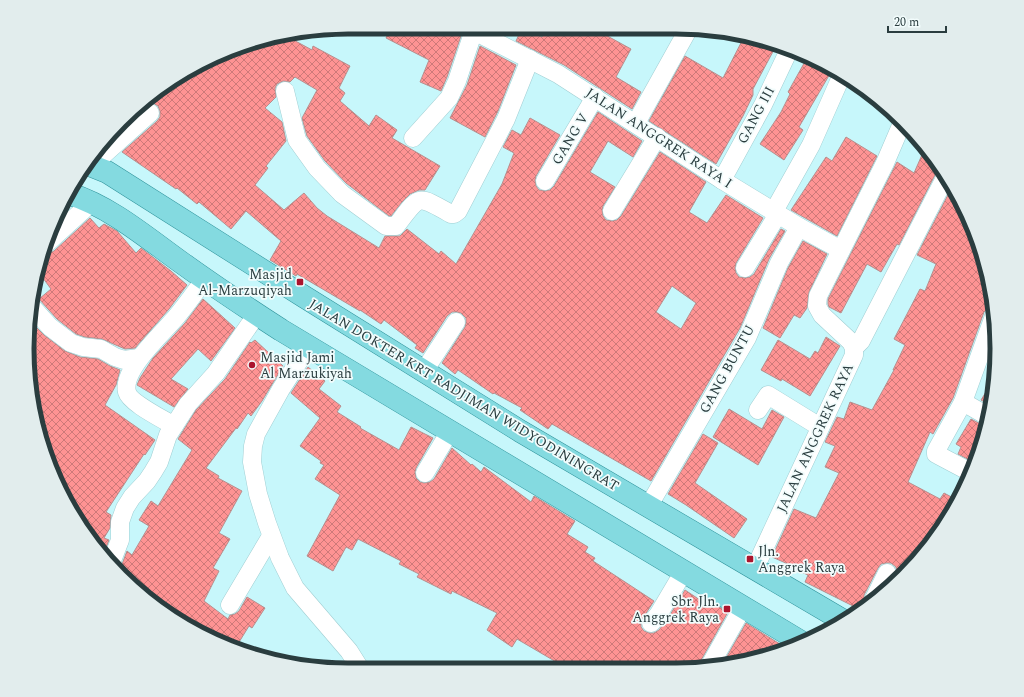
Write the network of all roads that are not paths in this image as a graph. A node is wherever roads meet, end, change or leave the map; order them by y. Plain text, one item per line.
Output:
1 (472, 34) edge
2 (483, 34) edge
3 (685, 34) edge
4 (787, 55) edge
5 (530, 59) junction
6 (840, 80) edge
7 (284, 91) dead end
8 (595, 97) junction
9 (150, 113) dead end
10 (636, 123) junction
11 (900, 128) edge
12 (657, 137) junction
13 (413, 138) dead end
14 (101, 155) edge
15 (93, 165) edge
16 (722, 180) junction
17 (545, 181) dead end
18 (943, 183) edge
19 (74, 195) edge
20 (92, 202) junction
21 (612, 211) dead end
22 (776, 213) junction
23 (799, 227) junction
24 (55, 235) edge
25 (841, 250) junction
26 (746, 268) dead end
27 (205, 279) junction
28 (37, 312) edge
29 (257, 314) junction
30 (456, 322) dead end
31 (989, 330) edge
32 (308, 347) junction
33 (854, 348) junction
34 (139, 358) junction
35 (424, 371) junction
36 (963, 402) junction
37 (758, 410) dead end
38 (983, 414) edge
39 (174, 426) junction
40 (820, 427) junction
41 (450, 431) junction
42 (966, 470) edge
43 (425, 473) dead end
44 (648, 507) junction
45 (271, 536) junction
46 (113, 557) edge
47 (755, 568) junction
48 (684, 571) junction
49 (887, 573) dead end
50 (880, 588) edge
51 (230, 605) dead end
52 (742, 607) junction
53 (838, 618) edge
54 (651, 623) dead end
55 (796, 639) edge
56 (713, 660) edge
57 (356, 663) edge

1 - 13 street
2 - 5 street, JALAN ANGGREK RAYA I
3 - 10 street
4 - 16 street, GANG III
5 - 7 street
5 - 8 street, JALAN ANGGREK RAYA I
6 - 22 street
8 - 10 street, JALAN ANGGREK RAYA I
8 - 17 street, GANG V
9 - 14 street
10 - 12 street, JALAN ANGGREK RAYA I
11 - 25 street, JALAN ANGGREK RAYA
12 - 16 street, JALAN ANGGREK RAYA I
12 - 21 street
15 - 35 main road, JALAN DOKTER KRT RADJIMAN WIDYODININGRAT
16 - 22 street, JALAN ANGGREK RAYA I
18 - 33 street
19 - 20 main road
20 - 24 street
20 - 27 main road
22 - 23 street, JALAN ANGGREK RAYA I
22 - 26 street
23 - 25 street, JALAN ANGGREK RAYA I
23 - 44 street, GANG BUNTU
25 - 33 street, JALAN ANGGREK RAYA
27 - 29 main road
27 - 34 street
28 - 34 street
29 - 32 main road
29 - 39 street
30 - 35 street
31 - 36 street
32 - 41 main road
32 - 45 street
33 - 40 street, JALAN ANGGREK RAYA
34 - 39 street
35 - 44 main road, JALAN DOKTER KRT RADJIMAN WIDYODININGRAT
36 - 38 street
36 - 42 street
37 - 40 street
39 - 46 street
40 - 47 street, JALAN ANGGREK RAYA
41 - 43 street
41 - 48 main road
44 - 47 main road, JALAN DOKTER KRT RADJIMAN WIDYODININGRAT
45 - 51 street
45 - 57 street
47 - 53 main road, JALAN DOKTER KRT RADJIMAN WIDYODININGRAT
48 - 52 main road
48 - 54 street
49 - 50 street
52 - 55 main road
52 - 56 street

